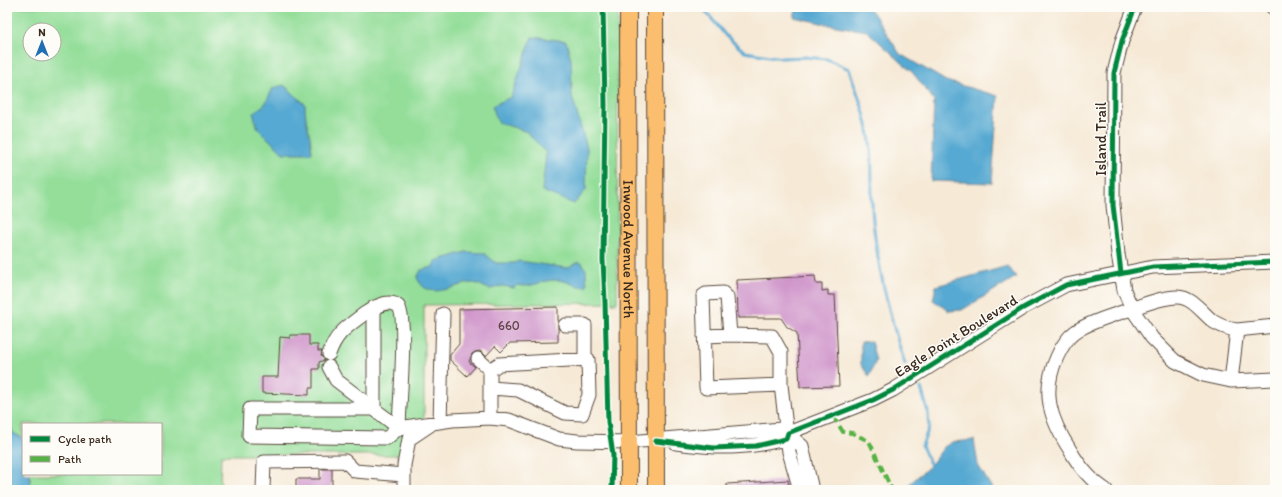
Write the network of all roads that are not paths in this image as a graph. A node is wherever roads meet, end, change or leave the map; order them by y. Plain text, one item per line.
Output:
1 (628, 7) edge
2 (655, 7) edge
3 (1135, 7) edge
4 (1272, 7) edge
5 (1275, 8) edge
6 (1275, 262) edge
7 (1121, 273) junction
8 (374, 307) junction
9 (1132, 309) junction
10 (443, 314) dead end
11 (565, 325) dead end
12 (1275, 326) edge
13 (1237, 330) junction
14 (730, 335) junction
15 (704, 336) junction
16 (478, 359) dead end
17 (585, 359) junction
18 (490, 370) junction
19 (1275, 379) edge
20 (1231, 381) junction
21 (781, 385) junction
22 (490, 388) junction
23 (374, 409) junction
24 (490, 418) junction
25 (436, 423) junction
26 (398, 428) junction
27 (788, 433) junction
28 (656, 441) junction
29 (629, 442) junction
30 (404, 475) junction
31 (263, 490) edge
32 (404, 490) edge
33 (629, 490) edge
34 (656, 490) edge
35 (800, 490) edge
36 (812, 490) edge
37 (1106, 490) edge

1 - 29 main road, Inwood Avenue North
2 - 28 main road, Inwood Avenue North
3 - 7 street, Island Trail
4 - 5 street
6 - 7 street, Eagle Point Boulevard
7 - 9 street, Island Trail
7 - 27 street, Eagle Point Boulevard
8 - 23 street
8 - 23 street
8 - 26 street
9 - 13 street
9 - 20 street, Island Trail
9 - 37 street
10 - 25 street
11 - 17 street
12 - 13 street
13 - 20 street
14 - 15 street
14 - 15 street
14 - 21 street
15 - 21 street
16 - 18 street
17 - 18 street
17 - 22 street
18 - 22 street
19 - 20 street, Island Trail
21 - 27 street
22 - 24 street
23 - 26 street
23 - 26 street
24 - 25 street
24 - 29 street
25 - 26 street
25 - 30 street
27 - 28 street
27 - 35 street
27 - 36 street
28 - 29 street
28 - 34 main road, Inwood Avenue North
29 - 33 main road, Inwood Avenue North
30 - 31 street
30 - 32 street

